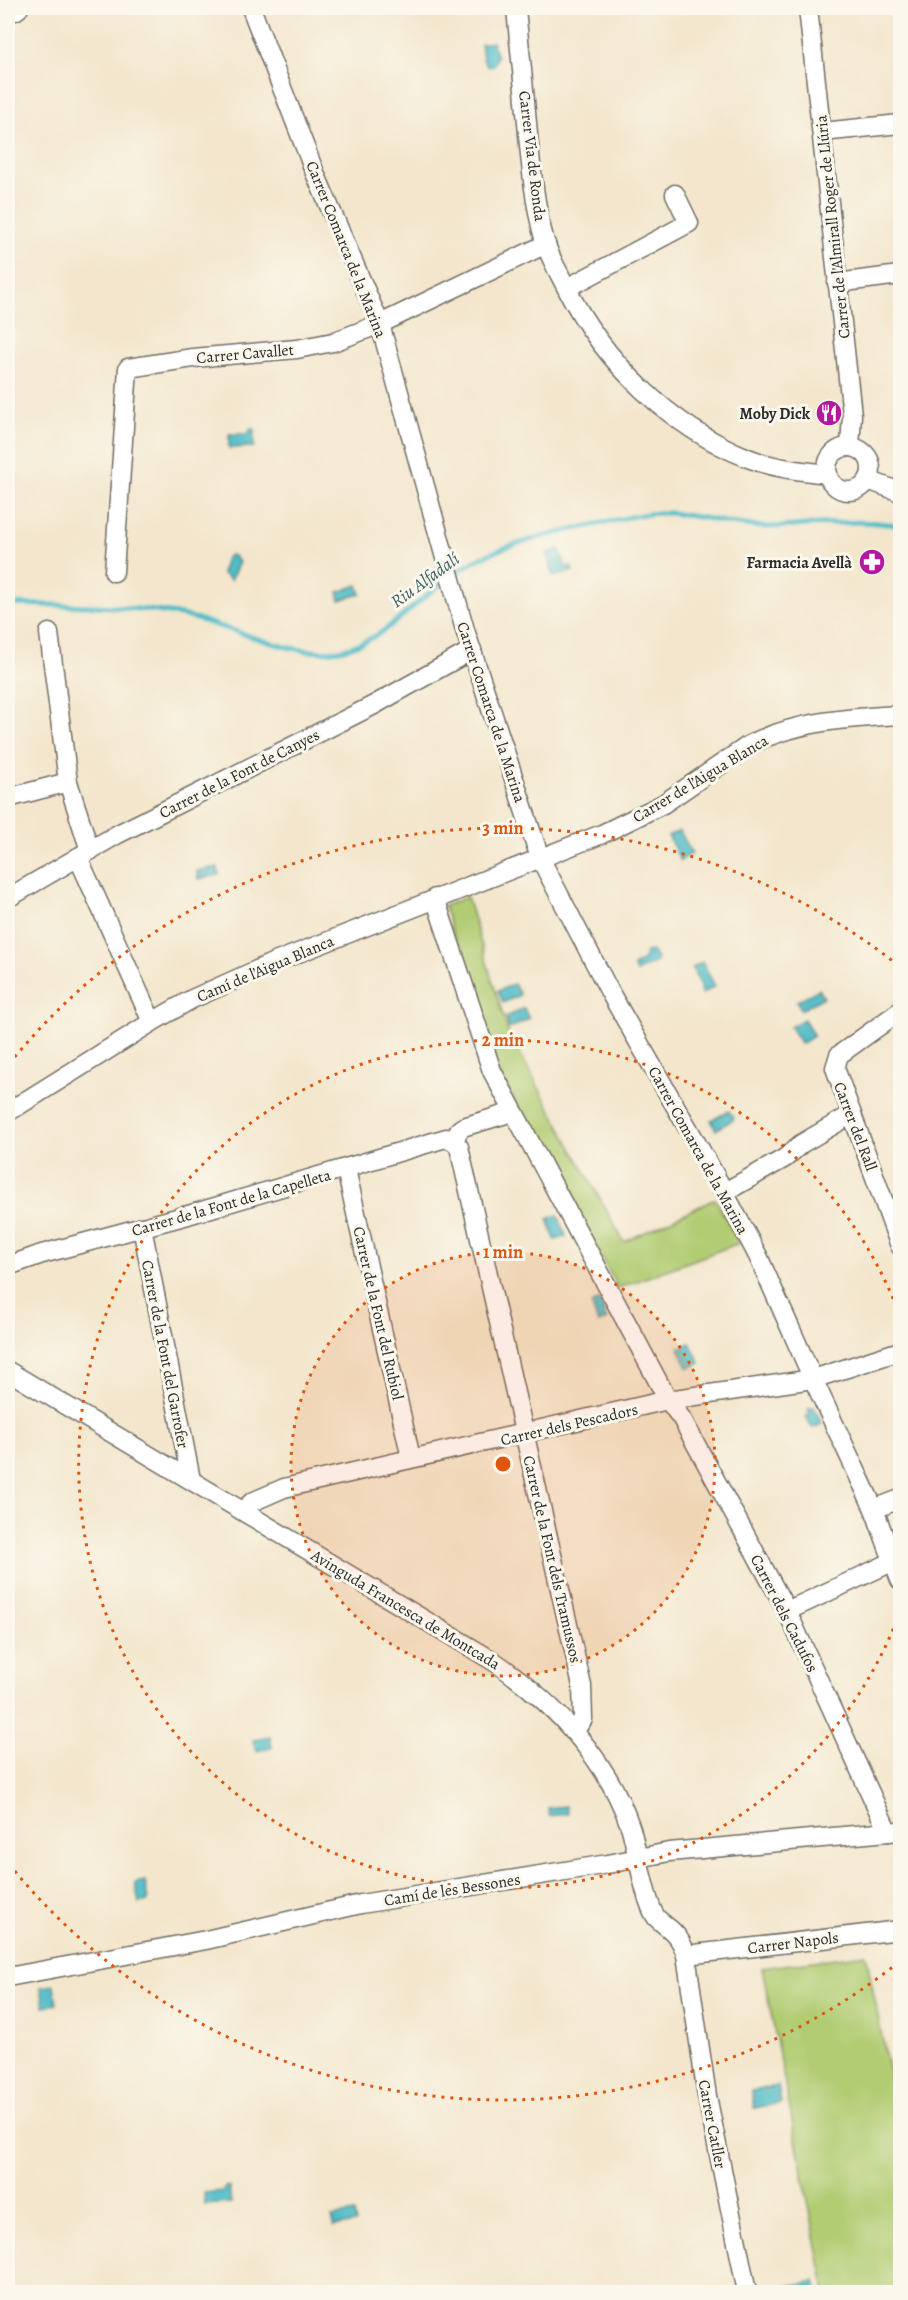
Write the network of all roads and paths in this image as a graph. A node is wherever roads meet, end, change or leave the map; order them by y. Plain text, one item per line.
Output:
1 (19, 8) edge
2 (251, 8) edge
3 (516, 8) edge
4 (808, 8) edge
5 (8, 12) edge
6 (900, 124) edge
7 (822, 132) junction
8 (675, 194) dead end
9 (546, 244) junction
10 (900, 275) edge
11 (837, 283) junction
12 (567, 288) junction
13 (380, 324) junction
14 (850, 447) junction
15 (828, 474) junction
16 (868, 480) junction
17 (900, 492) edge
18 (114, 572) dead end
19 (49, 633) dead end
20 (472, 650) junction
21 (900, 715) edge
22 (68, 782) junction
23 (8, 798) edge
24 (84, 854) junction
25 (540, 858) junction
26 (8, 898) edge
27 (435, 898) junction
28 (900, 1011) edge
29 (152, 1022) junction
30 (8, 1112) edge
31 (513, 1112) junction
32 (852, 1114) junction
33 (454, 1141) junction
34 (346, 1169) junction
35 (725, 1192) junction
36 (141, 1227) junction
37 (900, 1246) edge
38 (8, 1266) edge
39 (900, 1351) edge
40 (8, 1371) edge
41 (813, 1379) junction
42 (668, 1400) junction
43 (526, 1434) junction
44 (411, 1458) junction
45 (191, 1480) junction
46 (900, 1499) edge
47 (874, 1509) junction
48 (243, 1511) junction
49 (894, 1561) junction
50 (900, 1580) edge
51 (787, 1611) junction
52 (574, 1732) junction
53 (894, 1832) edge
54 (638, 1857) junction
55 (900, 1930) edge
56 (686, 1955) junction
57 (8, 1977) edge
58 (747, 2292) edge

1 - 5 street
2 - 13 street, Carrer Comarca de la Marina
3 - 9 street, Carrer Via de Ronda
4 - 7 street, Carrer de l'Almirall Roger de Llúria
6 - 7 street
7 - 11 street, Carrer de l'Almirall Roger de Llúria
8 - 12 street
9 - 12 street, Carrer Via de Ronda
9 - 13 street, Carrer Cavallet
10 - 11 street
11 - 14 street, Carrer de l'Almirall Roger de Llúria
12 - 15 street, Carrer Via de Ronda
13 - 18 street, Carrer Cavallet
13 - 20 street, Carrer Comarca de la Marina
14 - 15 street
14 - 16 street
15 - 16 street
16 - 17 street
19 - 22 street
20 - 24 street, Carrer de la Font de Canyes
20 - 25 street, Carrer Comarca de la Marina
21 - 25 street, Carrer de l’Aigua Blanca
22 - 23 street
22 - 24 street
24 - 26 street, Carrer de la Font de Canyes
24 - 29 street
25 - 27 street, Camí de l’Aigua Blanca
25 - 35 street, Carrer Comarca de la Marina
27 - 29 street, Camí de l’Aigua Blanca
27 - 31 street, Carrer dels Cadufos
28 - 32 street, Carrer del Rall
29 - 30 street, Camí de l’Aigua Blanca
31 - 33 street
31 - 42 street, Carrer dels Cadufos
32 - 35 street
32 - 37 street, Carrer del Rall
33 - 34 street, Carrer de la Font de la Capelleta
33 - 43 street, Carrer de la Font dels Tramussos
34 - 36 street, Carrer de la Font de la Capelleta
34 - 44 street, Carrer de la Font del Rubiol
35 - 41 street, Carrer Comarca de la Marina
36 - 38 street, Carrer de la Font de la Capelleta
36 - 45 street, Carrer de la Font del Garrofer
39 - 41 street, Carrer dels Pescadors
40 - 45 street, Avinguda Francesca de Montcada
41 - 42 street, Carrer dels Pescadors
41 - 47 street, Carrer Comarca de la Marina
42 - 43 street, Carrer dels Pescadors
42 - 51 street, Carrer dels Cadufos
43 - 44 street, Carrer dels Pescadors
43 - 52 street, Carrer de la Font dels Tramussos
44 - 48 street, Carrer dels Pescadors
45 - 48 street, Avinguda Francesca de Montcada
46 - 47 street
47 - 49 street, Carrer Comarca de la Marina
48 - 52 street, Avinguda Francesca de Montcada
49 - 50 street, Carrer Comarca de la Marina
49 - 51 street
51 - 53 street, Carrer dels Cadufos
52 - 54 street, Avinguda Francesca de Montcada
53 - 54 street, Camí de les Bessones
54 - 56 street, Avinguda Francesca de Montcada
54 - 57 street, Camí de les Bessones
55 - 56 street, Carrer Napols
56 - 58 street, Carrer Catller

